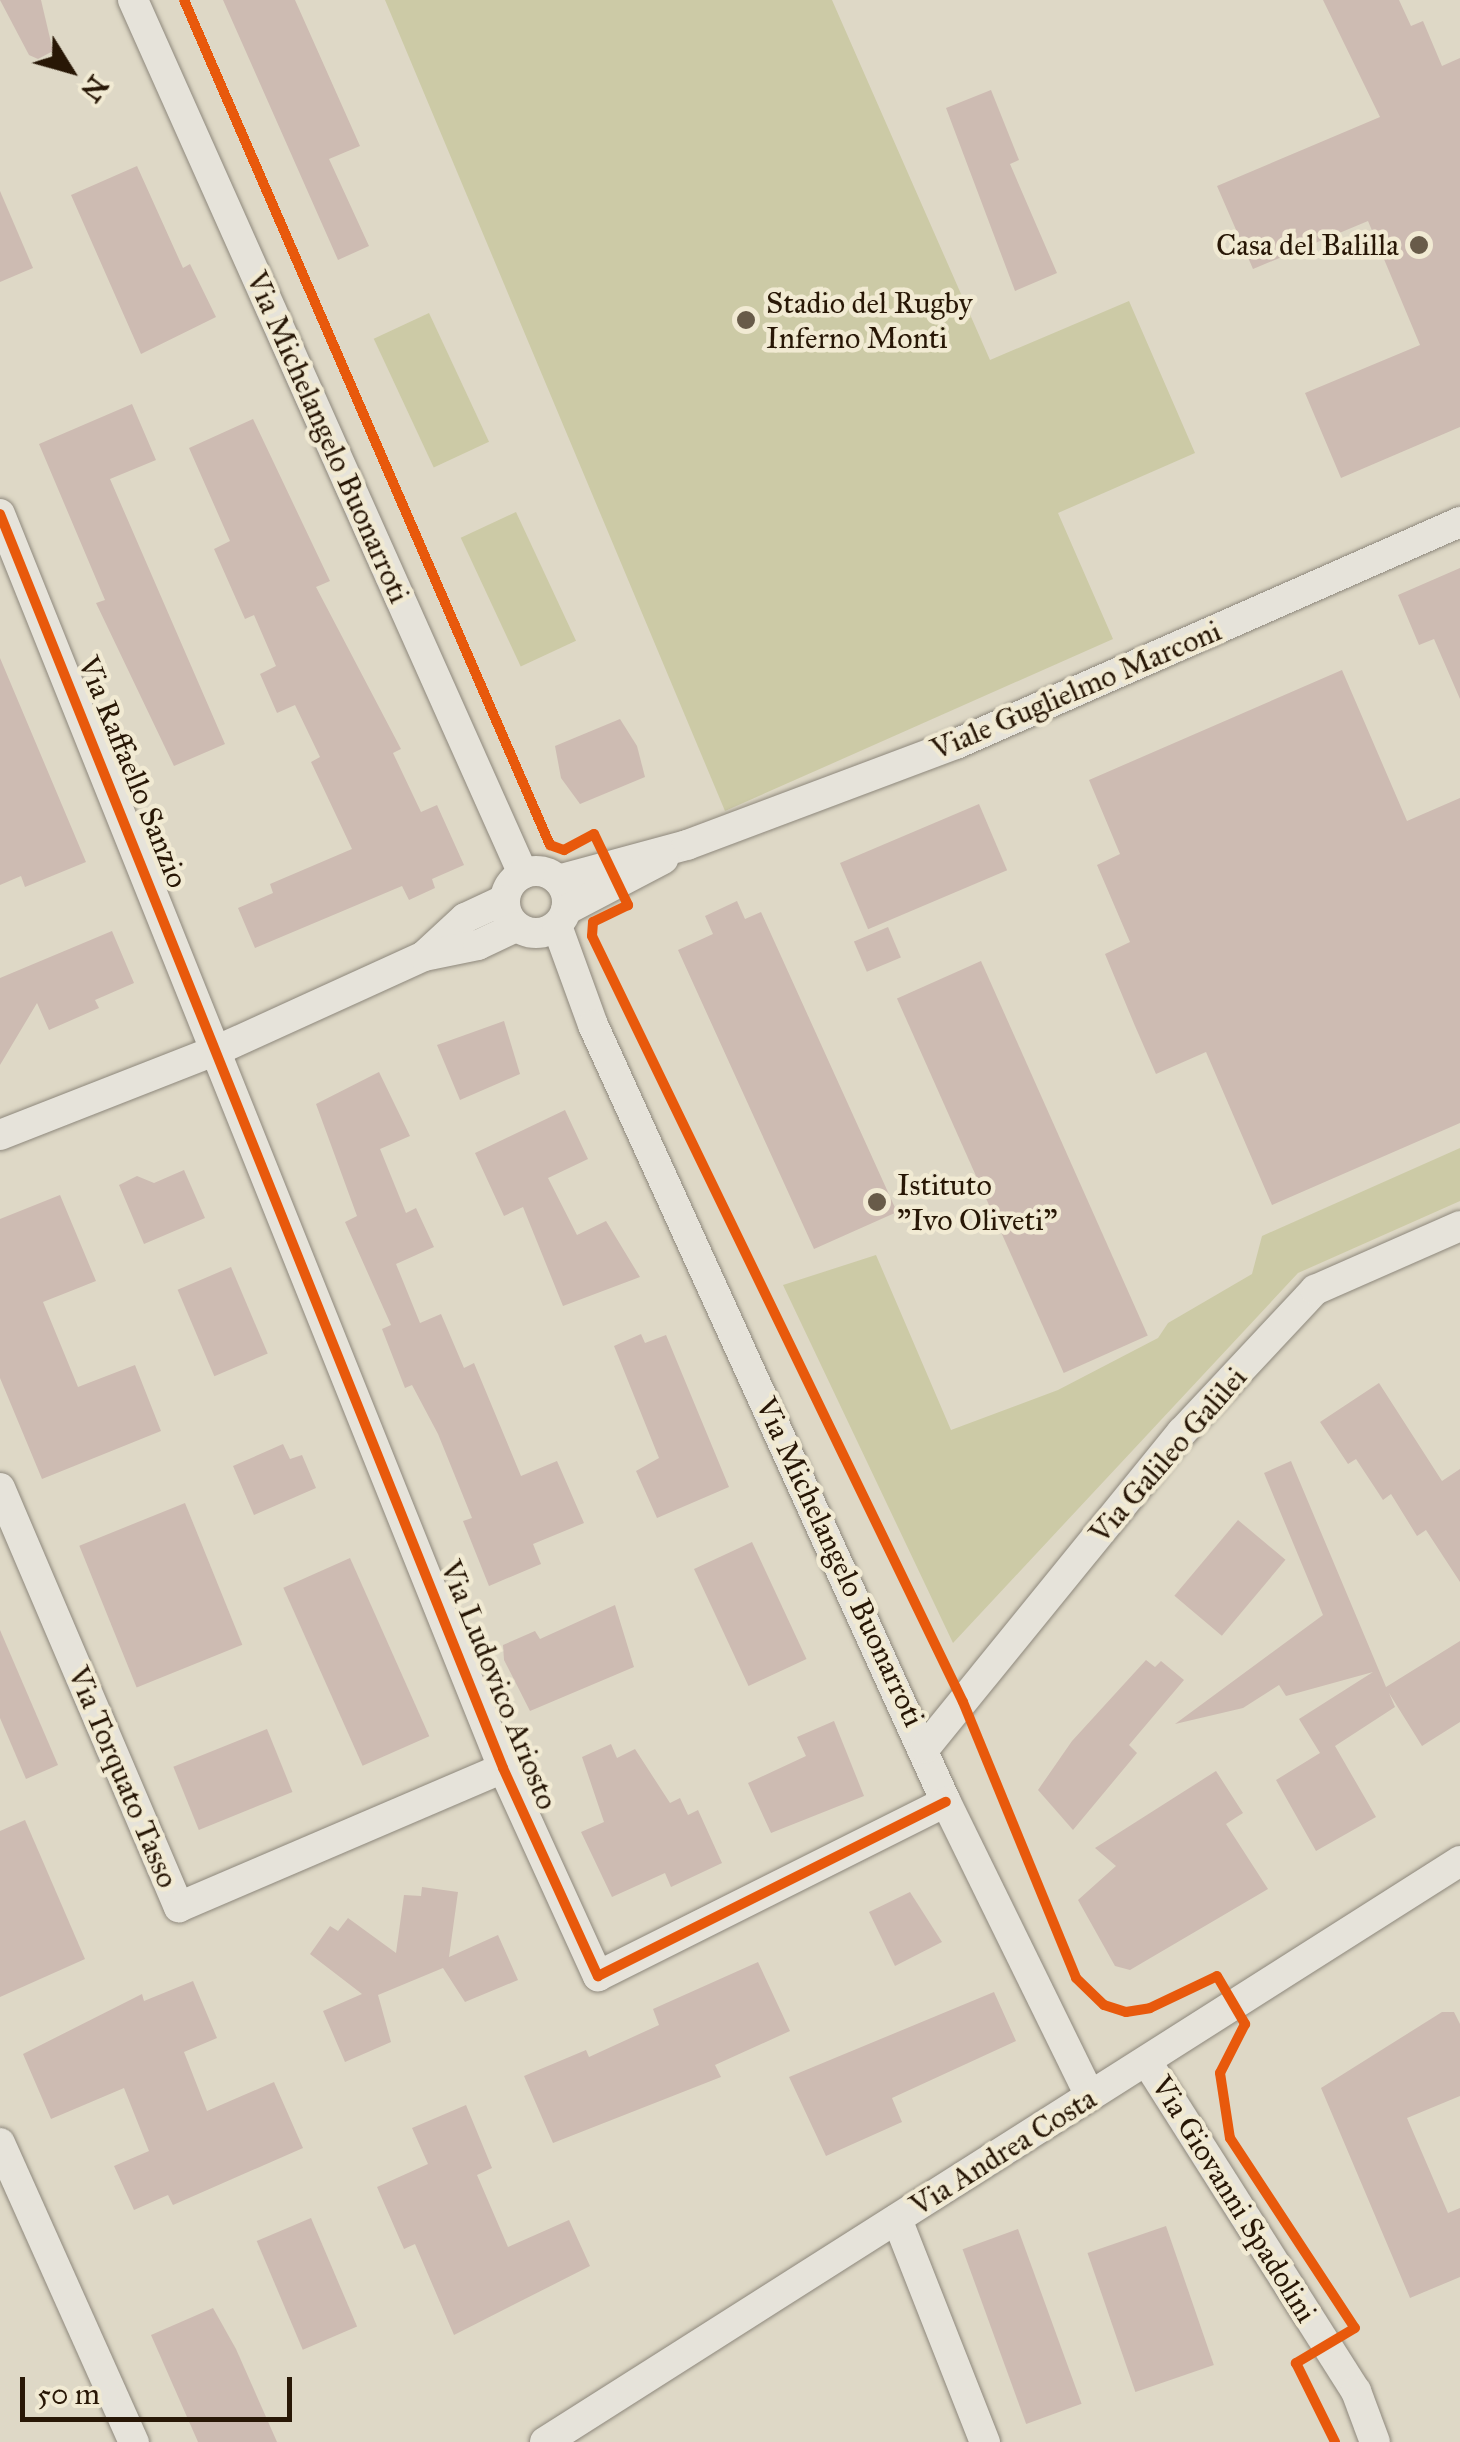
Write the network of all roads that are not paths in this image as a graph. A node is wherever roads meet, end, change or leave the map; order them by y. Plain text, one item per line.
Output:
1 (133, 0) edge
2 (0, 514) edge
3 (1460, 522) edge
4 (688, 845) junction
5 (523, 874) junction
6 (558, 880) junction
7 (537, 919) junction
8 (220, 1049) junction
9 (0, 1135) edge
10 (1460, 1226) edge
11 (3, 1508) edge
12 (925, 1748) junction
13 (503, 1768) junction
14 (946, 1802) junction
15 (1460, 1861) edge
16 (1147, 2062) junction
17 (1090, 2096) junction
18 (0, 2143) edge
19 (897, 2219) junction
20 (134, 2442) edge
21 (545, 2442) edge
22 (986, 2442) edge
23 (1375, 2442) edge

1 - 5 street, Via Michelangelo Buonarroti
2 - 8 street, Via Raffaello Sanzio
3 - 4 street, Viale Guglielmo Marconi
4 - 6 street, Viale Guglielmo Marconi
4 - 7 street, Viale Guglielmo Marconi
5 - 6 street
5 - 7 street
6 - 7 street, Via Michelangelo Buonarroti
7 - 8 street, Viale Guglielmo Marconi
7 - 12 street, Via Michelangelo Buonarroti
8 - 9 street, Viale Guglielmo Marconi
8 - 13 street, Via Ludovico Ariosto
10 - 12 street, Via Galileo Galilei
11 - 13 street, Via Torquato Tasso
12 - 14 street, Via Michelangelo Buonarroti
13 - 14 street, Via Ludovico Ariosto
14 - 17 street, Via Michelangelo Buonarroti
15 - 16 street, Via Andrea Costa
16 - 17 street, Via Andrea Costa
16 - 23 street, Via Giovanni Spadolini
17 - 19 street, Via Andrea Costa
18 - 20 street
19 - 21 street, Via Andrea Costa
19 - 22 street

